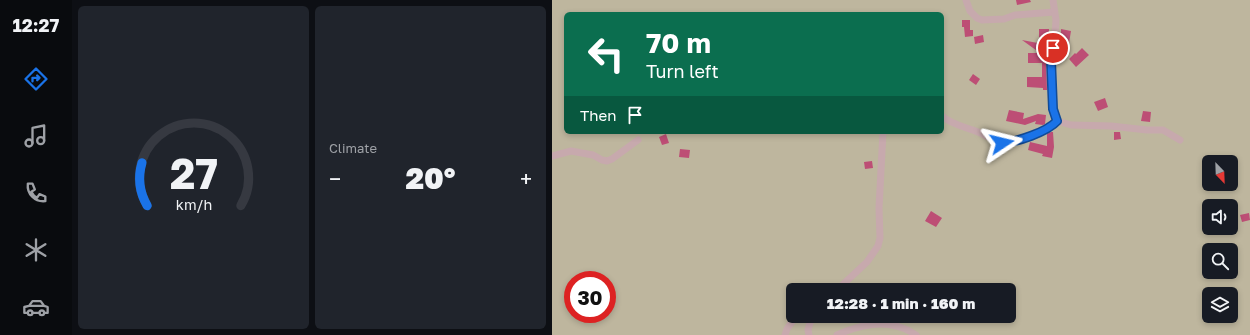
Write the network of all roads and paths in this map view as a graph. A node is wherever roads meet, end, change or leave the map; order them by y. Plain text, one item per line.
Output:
1 (966, 0) edge
2 (1053, 0) edge
3 (1054, 12) junction
4 (944, 117) edge
5 (1057, 121) junction
6 (883, 134) edge
7 (638, 140) dead end
8 (1180, 140) dead end
9 (552, 156) edge
10 (844, 283) edge
11 (791, 323) edge
12 (810, 323) edge
13 (785, 335) edge
14 (810, 335) edge
15 (837, 335) edge
16 (916, 335) edge

1 - 3 street
2 - 3 street
3 - 5 street
4 - 5 street
5 - 8 street
6 - 10 street
7 - 9 street
11 - 13 street
12 - 14 street
15 - 16 street

